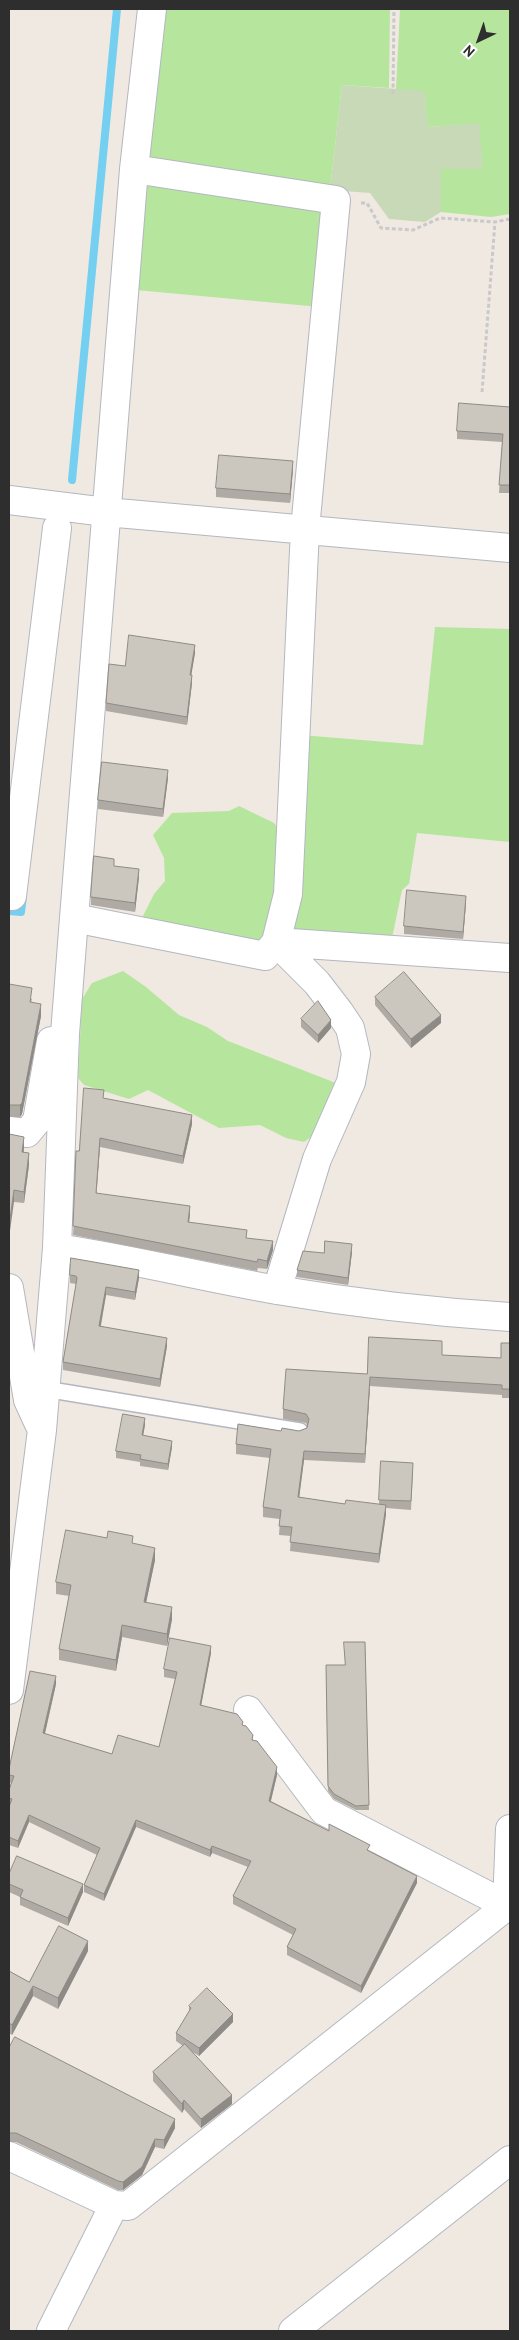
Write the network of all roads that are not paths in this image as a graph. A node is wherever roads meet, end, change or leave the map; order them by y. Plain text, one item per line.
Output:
1 (152, 9) edge
2 (134, 169) junction
3 (9, 500) edge
4 (106, 512) junction
5 (57, 528) dead end
6 (305, 530) junction
7 (510, 548) edge
8 (9, 896) edge
9 (74, 918) junction
10 (276, 942) junction
11 (510, 958) edge
12 (65, 1034) junction
13 (9, 1131) edge
14 (56, 1248) junction
15 (9, 1288) edge
16 (277, 1290) junction
17 (510, 1317) edge
18 (46, 1389) junction
19 (42, 1430) junction
20 (300, 1431) edge
21 (9, 1690) edge
22 (248, 1710) dead end
23 (510, 1829) edge
24 (508, 1906) edge
25 (9, 2156) edge
26 (510, 2160) edge
27 (114, 2205) junction
28 (51, 2331) edge
29 (293, 2331) edge

1 - 2 street
2 - 4 street
2 - 6 street
3 - 4 street
4 - 6 street
4 - 9 street
5 - 8 street
6 - 7 street
6 - 10 street
9 - 10 street
9 - 12 street
10 - 11 street
10 - 16 street
12 - 13 street
12 - 14 street
14 - 16 street
14 - 18 street
15 - 19 street
16 - 17 street
18 - 19 street
18 - 20 lane
19 - 21 street
22 - 24 street
23 - 24 street
24 - 27 street
25 - 27 street
26 - 29 street
27 - 28 street

